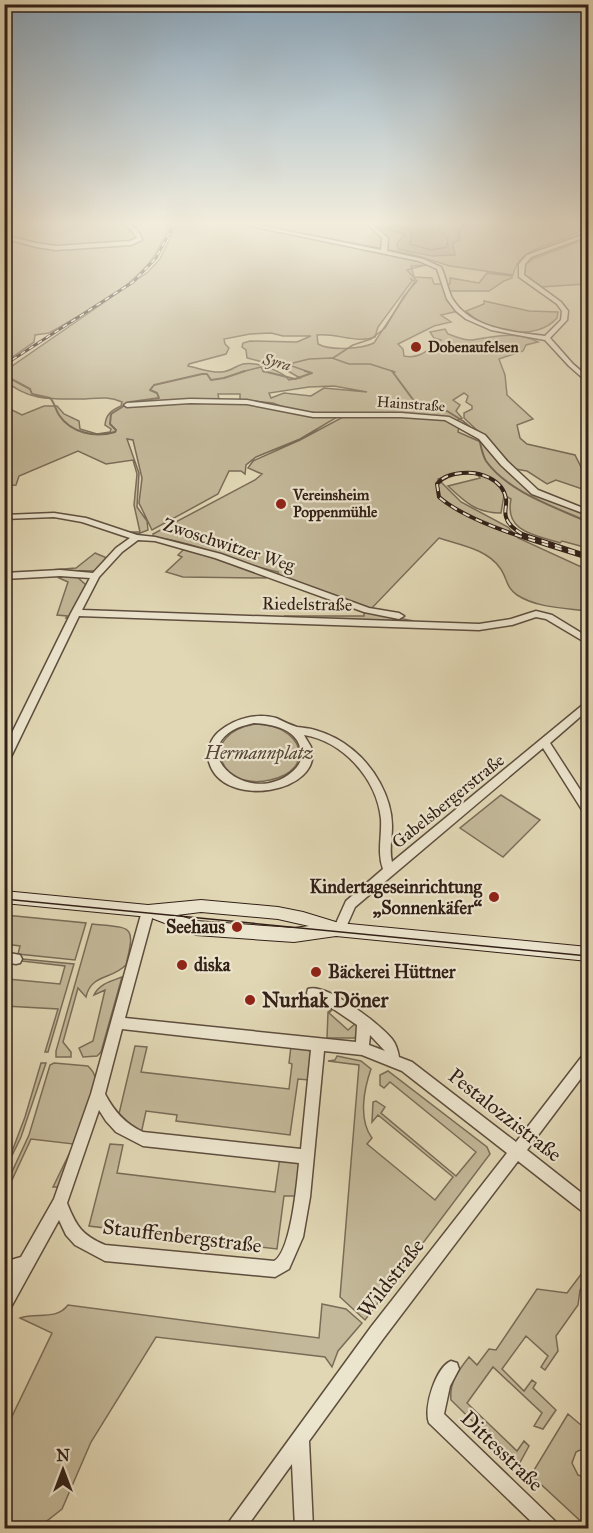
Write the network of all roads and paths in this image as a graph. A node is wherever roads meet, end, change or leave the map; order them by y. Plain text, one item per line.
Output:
1 (449, 294) edge
2 (545, 294) edge
3 (547, 338) junction
4 (588, 380) edge
5 (127, 405) dead end
6 (588, 513) edge
7 (4, 517) edge
8 (136, 537) junction
9 (4, 576) edge
10 (95, 576) junction
11 (75, 613) junction
12 (440, 626) junction
13 (588, 641) edge
14 (588, 705) edge
15 (295, 730) junction
16 (4, 734) edge
17 (16, 735) junction
18 (544, 742) junction
19 (4, 761) edge
20 (588, 810) edge
21 (389, 869) junction
22 (4, 897) edge
23 (148, 911) junction
24 (339, 930) junction
25 (588, 954) edge
26 (313, 993) dead end
27 (117, 1023) junction
28 (364, 1024) junction
29 (318, 1044) junction
30 (362, 1049) junction
31 (588, 1059) edge
32 (393, 1060) junction
33 (98, 1094) junction
34 (517, 1151) junction
35 (307, 1158) junction
36 (60, 1203) junction
37 (588, 1207) edge
38 (24, 1264) junction
39 (4, 1270) edge
40 (4, 1303) edge
41 (451, 1369) dead end
42 (300, 1439) junction
43 (235, 1528) edge
44 (304, 1528) edge
45 (550, 1528) edge

1 - 3 street
2 - 3 street
3 - 4 street
5 - 6 street, Hainstraße
7 - 8 street, Zwoschwitzer Weg
8 - 10 street
8 - 12 street, Zwoschwitzer Weg
9 - 10 street
10 - 11 street
11 - 12 street, Riedelstraße
11 - 17 street
12 - 13 street, Riedelstraße
14 - 18 street, Gabelsbergerstraße
15 - 15 street
15 - 21 street
16 - 17 street
17 - 19 street
18 - 20 street
18 - 21 street, Gabelsbergerstraße
21 - 24 street, Gabelsbergerstraße
22 - 23 street
23 - 24 street
23 - 27 street
24 - 25 street
26 - 28 street
27 - 29 street
27 - 33 street
28 - 30 street
28 - 32 street
29 - 30 street
29 - 35 street, Stauffenbergstraße
30 - 32 street, Pestalozzistraße
31 - 34 street, Wildstraße
32 - 34 street, Pestalozzistraße
33 - 35 street
33 - 36 street
34 - 37 street, Pestalozzistraße
34 - 42 street, Wildstraße
35 - 36 street, Stauffenbergstraße
36 - 38 street
38 - 39 street
38 - 40 street
41 - 45 street, Dittesstraße
42 - 43 street, Wildstraße
42 - 44 street

